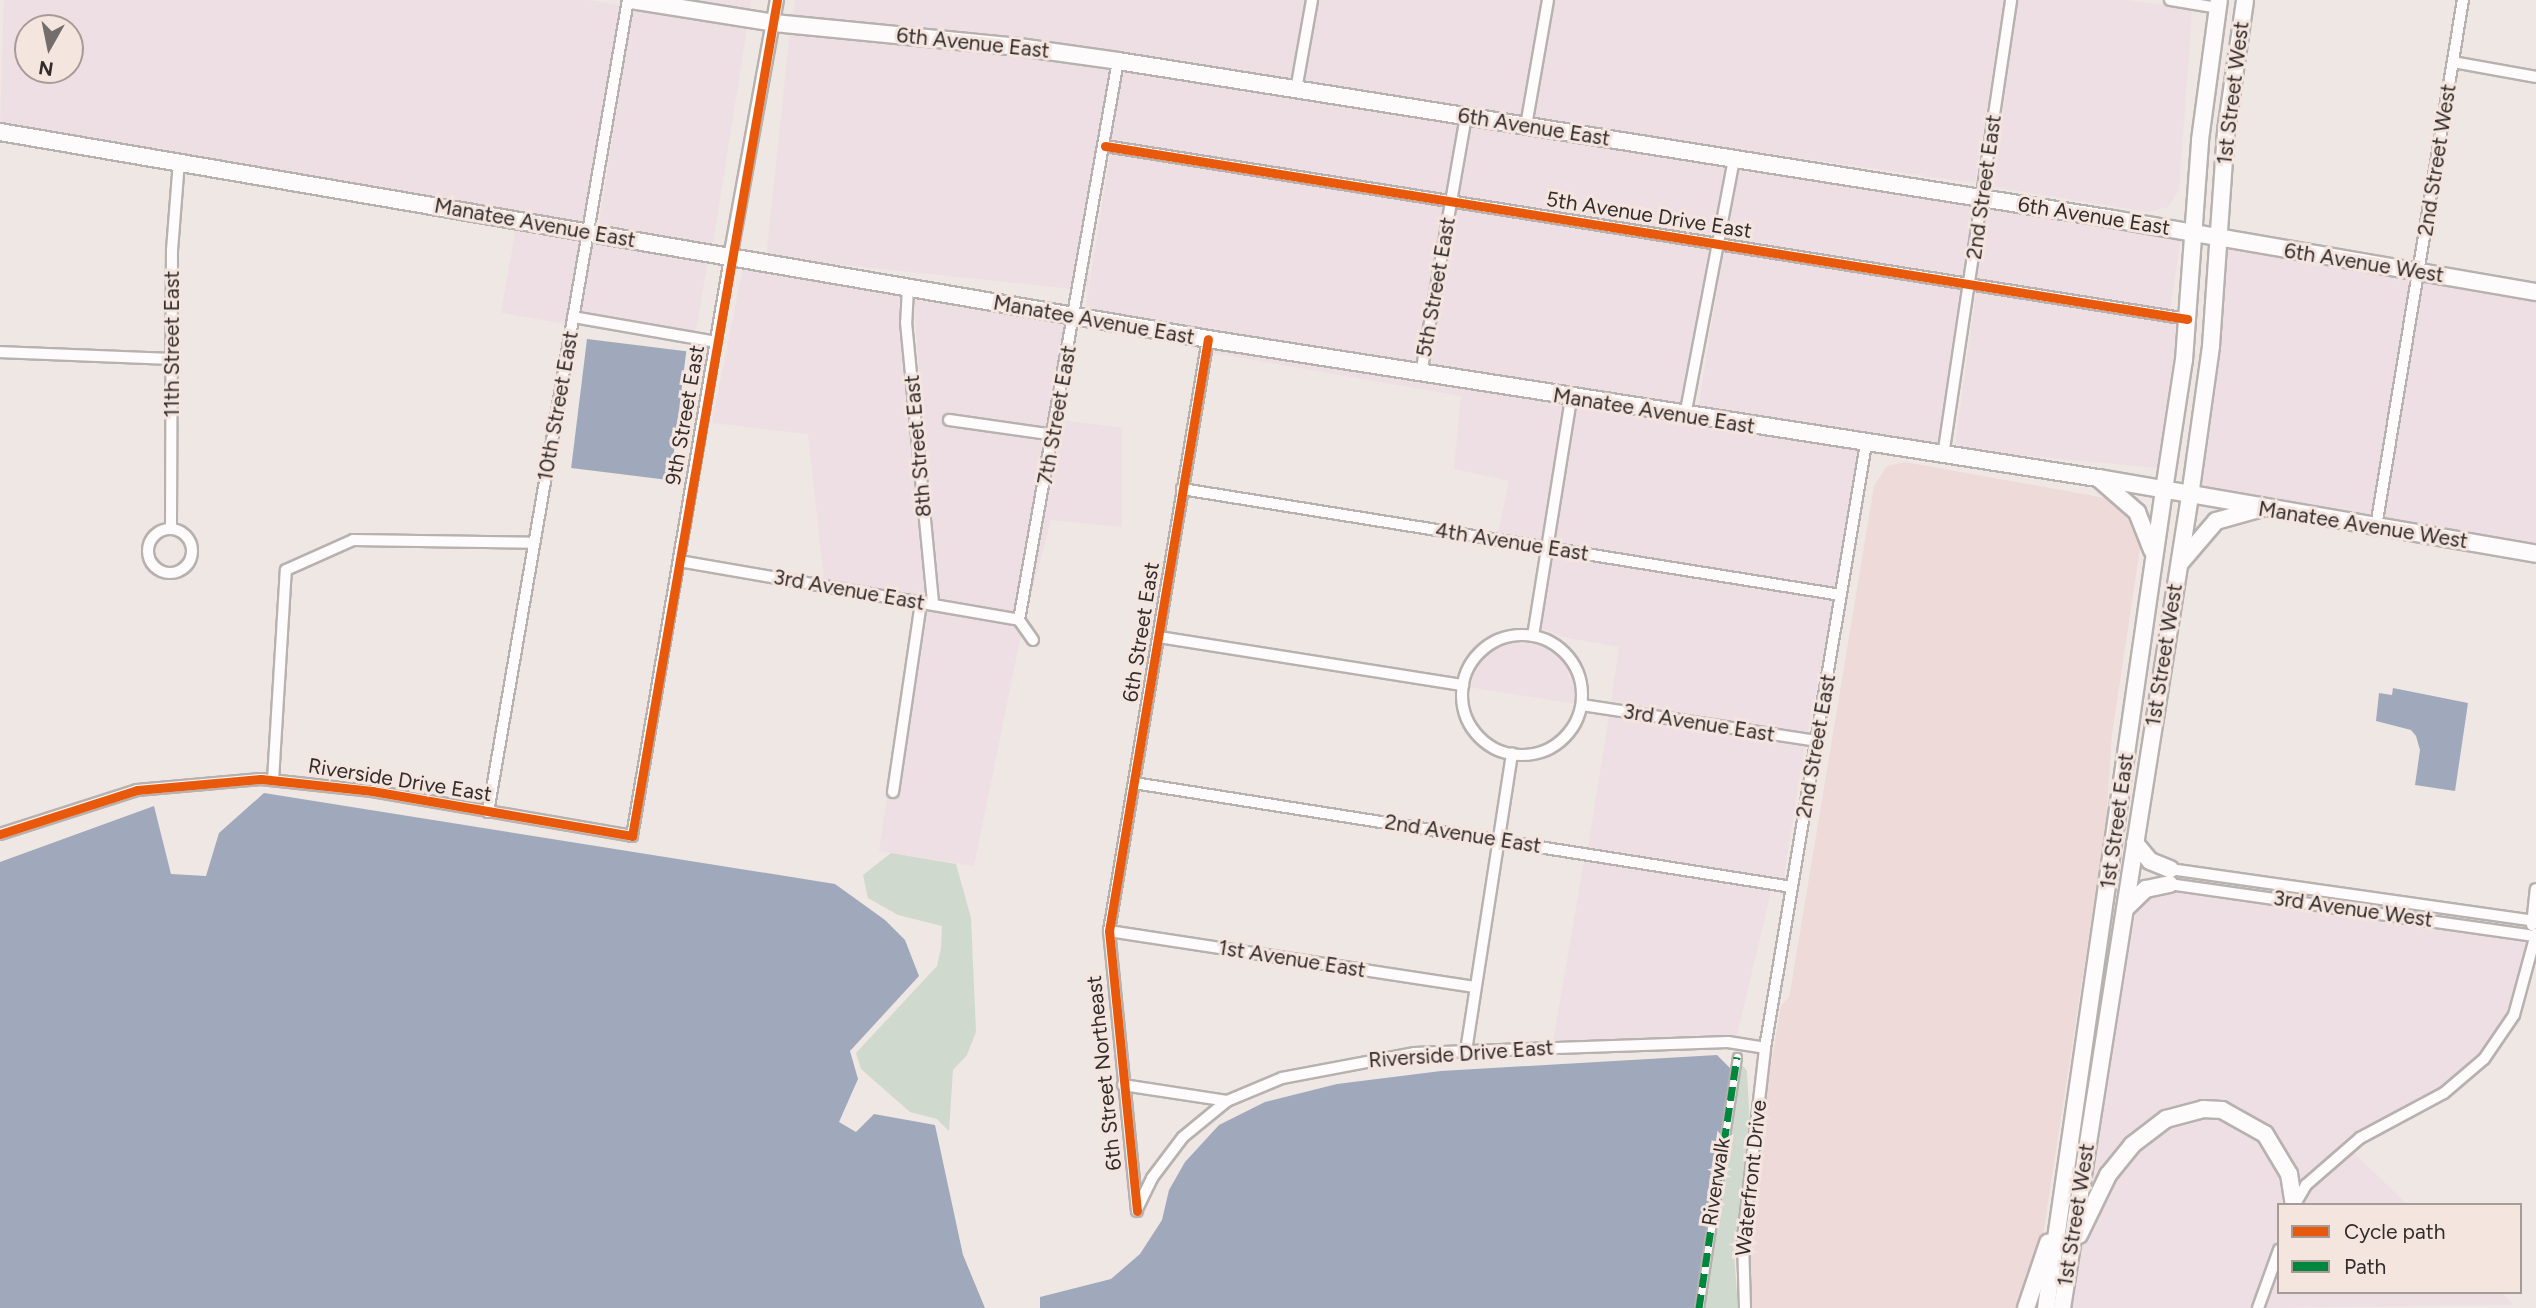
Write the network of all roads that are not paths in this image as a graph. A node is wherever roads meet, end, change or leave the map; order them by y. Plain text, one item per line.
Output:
1 (629, 0) edge
2 (777, 0) edge
3 (1312, 0) edge
4 (1548, 0) edge
5 (2011, 0) edge
6 (2170, 0) edge
7 (2245, 0) edge
8 (2463, 0) edge
9 (2218, 4) edge
10 (774, 23) junction
11 (1118, 61) junction
12 (2453, 62) junction
13 (2536, 77) edge
14 (1296, 90) junction
15 (1466, 117) junction
16 (1526, 126) junction
17 (0, 132) edge
18 (1105, 146) junction
19 (1734, 159) junction
20 (179, 161) junction
21 (1982, 197) junction
22 (1451, 201) junction
23 (588, 232) junction
24 (2192, 232) junction
25 (2218, 237) junction
26 (1718, 244) junction
27 (730, 258) junction
28 (2419, 271) junction
29 (1970, 285) junction
30 (908, 288) junction
31 (2536, 292) edge
32 (573, 317) junction
33 (1075, 317) junction
34 (2187, 319) junction
35 (1208, 339) junction
36 (716, 342) junction
37 (0, 352) edge
38 (173, 359) junction
39 (1421, 374) junction
40 (1571, 397) junction
41 (1685, 416) junction
42 (949, 420) dead end
43 (1054, 435) junction
44 (1866, 444) junction
45 (1944, 456) junction
46 (2098, 478) junction
47 (1182, 489) junction
48 (2164, 490) junction
49 (2190, 496) junction
50 (2263, 508) junction
51 (2375, 527) junction
52 (171, 528) junction
53 (534, 543) junction
54 (1547, 547) junction
55 (2536, 554) edge
56 (2154, 556) junction
57 (679, 561) junction
58 (2179, 564) junction
59 (1841, 595) junction
60 (921, 602) junction
61 (933, 604) junction
62 (1019, 620) junction
63 (1533, 636) junction
64 (1159, 637) junction
65 (1032, 640) dead end
66 (1463, 685) junction
67 (1582, 705) junction
68 (1816, 741) junction
69 (1512, 754) junction
70 (273, 780) junction
71 (1134, 783) junction
72 (893, 792) dead end
73 (488, 812) junction
74 (0, 834) edge
75 (632, 836) joint
76 (1499, 840) junction
77 (2135, 843) junction
78 (2169, 876) junction
79 (1792, 887) junction
80 (2536, 889) edge
81 (2351, 894) junction
82 (2352, 910) junction
83 (2124, 911) junction
84 (2534, 921) edge
85 (1109, 931) junction
86 (2536, 935) edge
87 (1475, 987) junction
88 (1765, 1048) junction
89 (1466, 1051) junction
90 (1737, 1057) dead end
91 (1123, 1085) junction
92 (1227, 1101) junction
93 (2064, 1194) junction
94 (2294, 1203) edge
95 (2295, 1203) edge
96 (1137, 1211) joint
97 (2071, 1253) junction
98 (2277, 1256) edge
99 (1699, 1308) edge
100 (1745, 1308) edge
101 (2026, 1308) edge
102 (2046, 1308) edge
103 (2062, 1308) edge
104 (2258, 1308) edge

1 - 10 main road, 6th Avenue East
1 - 23 street, 10th Street East
2 - 10 street, 9th Street East
3 - 14 street
4 - 16 street
5 - 21 street, 2nd Street East
6 - 9 street
7 - 25 main road, 1st Street West
8 - 12 street, 2nd Street West
9 - 24 main road, 1st Street East
10 - 11 main road, 6th Avenue East
10 - 27 street, 9th Street East
11 - 14 main road, 6th Avenue East
11 - 18 street, 7th Street East
12 - 13 street
12 - 28 street, 2nd Street West
14 - 15 main road, 6th Avenue East
15 - 16 main road, 6th Avenue East
15 - 22 street, 5th Street East
16 - 19 main road, 6th Avenue East
17 - 20 main road, Manatee Avenue East
18 - 22 street, 5th Avenue Drive East
18 - 33 street, 7th Street East
19 - 21 main road, 6th Avenue East
19 - 26 street
20 - 23 main road, Manatee Avenue East
20 - 38 street, 11th Street East
21 - 24 main road, 6th Avenue East
21 - 29 street, 2nd Street East
22 - 26 street, 5th Avenue Drive East
22 - 39 street, 5th Street East
23 - 27 main road, Manatee Avenue East
23 - 32 street, 10th Street East
24 - 25 main road, 6th Avenue West
24 - 34 main road, 1st Street East
25 - 28 main road, 6th Avenue West
25 - 49 main road, 1st Street West
26 - 29 street, 5th Avenue Drive East
26 - 41 street
27 - 30 main road, Manatee Avenue East
27 - 36 street, 9th Street East
28 - 31 main road, 6th Avenue West
28 - 51 street, 2nd Street West
29 - 34 street, 5th Avenue Drive East
29 - 45 street, 2nd Street East
30 - 33 main road, Manatee Avenue East
30 - 61 street, 8th Street East
32 - 36 street
32 - 53 street, 10th Street East
33 - 35 main road, Manatee Avenue East
33 - 43 street, 7th Street East
34 - 48 main road, 1st Street East
35 - 39 main road, Manatee Avenue East
35 - 47 street, 6th Street East
36 - 57 street, 9th Street East
37 - 38 street
38 - 52 street, 11th Street East
39 - 40 main road, Manatee Avenue East
40 - 41 main road, Manatee Avenue East
40 - 54 street
41 - 44 main road, Manatee Avenue East
42 - 43 street
43 - 62 street, 7th Street East
44 - 45 main road, Manatee Avenue East
44 - 59 street, 2nd Street East
45 - 46 main road, Manatee Avenue East
46 - 48 main road, Manatee Avenue East
46 - 56 main road
47 - 54 street, 4th Avenue East
47 - 64 street, 6th Street East
48 - 49 main road, Manatee Avenue East
48 - 56 main road, 1st Street East
49 - 50 main road, Manatee Avenue West
49 - 58 main road, 1st Street West
50 - 51 main road, Manatee Avenue West
50 - 58 main road
51 - 55 main road, Manatee Avenue West
52 - 52 street
53 - 70 street
53 - 73 street, 10th Street East
54 - 59 street, 4th Avenue East
54 - 63 street
56 - 93 main road, 1st Street East
57 - 60 street, 3rd Avenue East
57 - 75 street, 9th Street East
58 - 77 main road, 1st Street West
59 - 68 street, 2nd Street East
60 - 61 street, 3rd Avenue East
60 - 72 street
61 - 62 street, 3rd Avenue East
62 - 65 street
63 - 66 street
63 - 67 street
64 - 66 street
64 - 71 street, 6th Street East
66 - 69 street
67 - 68 street, 3rd Avenue East
67 - 69 street
68 - 79 street, 2nd Street East
69 - 76 street
70 - 73 street, Riverside Drive East
70 - 74 street, Riverside Drive East
71 - 76 street, 2nd Avenue East
71 - 85 street, 6th Street East
73 - 75 street, Riverside Drive East
76 - 79 street, 2nd Avenue East
76 - 87 street
77 - 78 main road
77 - 83 main road, 1st Street West
78 - 81 street, 3rd Avenue West
78 - 82 street, 3rd Avenue West
78 - 83 main road
79 - 88 street, 2nd Street East
80 - 84 street
81 - 82 street
81 - 84 street, 3rd Avenue West
82 - 86 street, 3rd Avenue West
83 - 97 main road, 1st Street West
84 - 86 street
85 - 87 street, 1st Avenue East
85 - 91 street, 6th Street Northeast
86 - 95 street
87 - 89 street
88 - 89 street, Riverside Drive East
88 - 100 street, Waterfront Drive
89 - 92 street, Riverside Drive East
90 - 99 street, Riverwalk
91 - 92 street
91 - 96 street, 6th Street Northeast
92 - 96 street, Riverside Drive East
93 - 101 main road
93 - 102 main road, 1st Street East
94 - 97 main road
97 - 103 main road, 1st Street West
98 - 104 street

